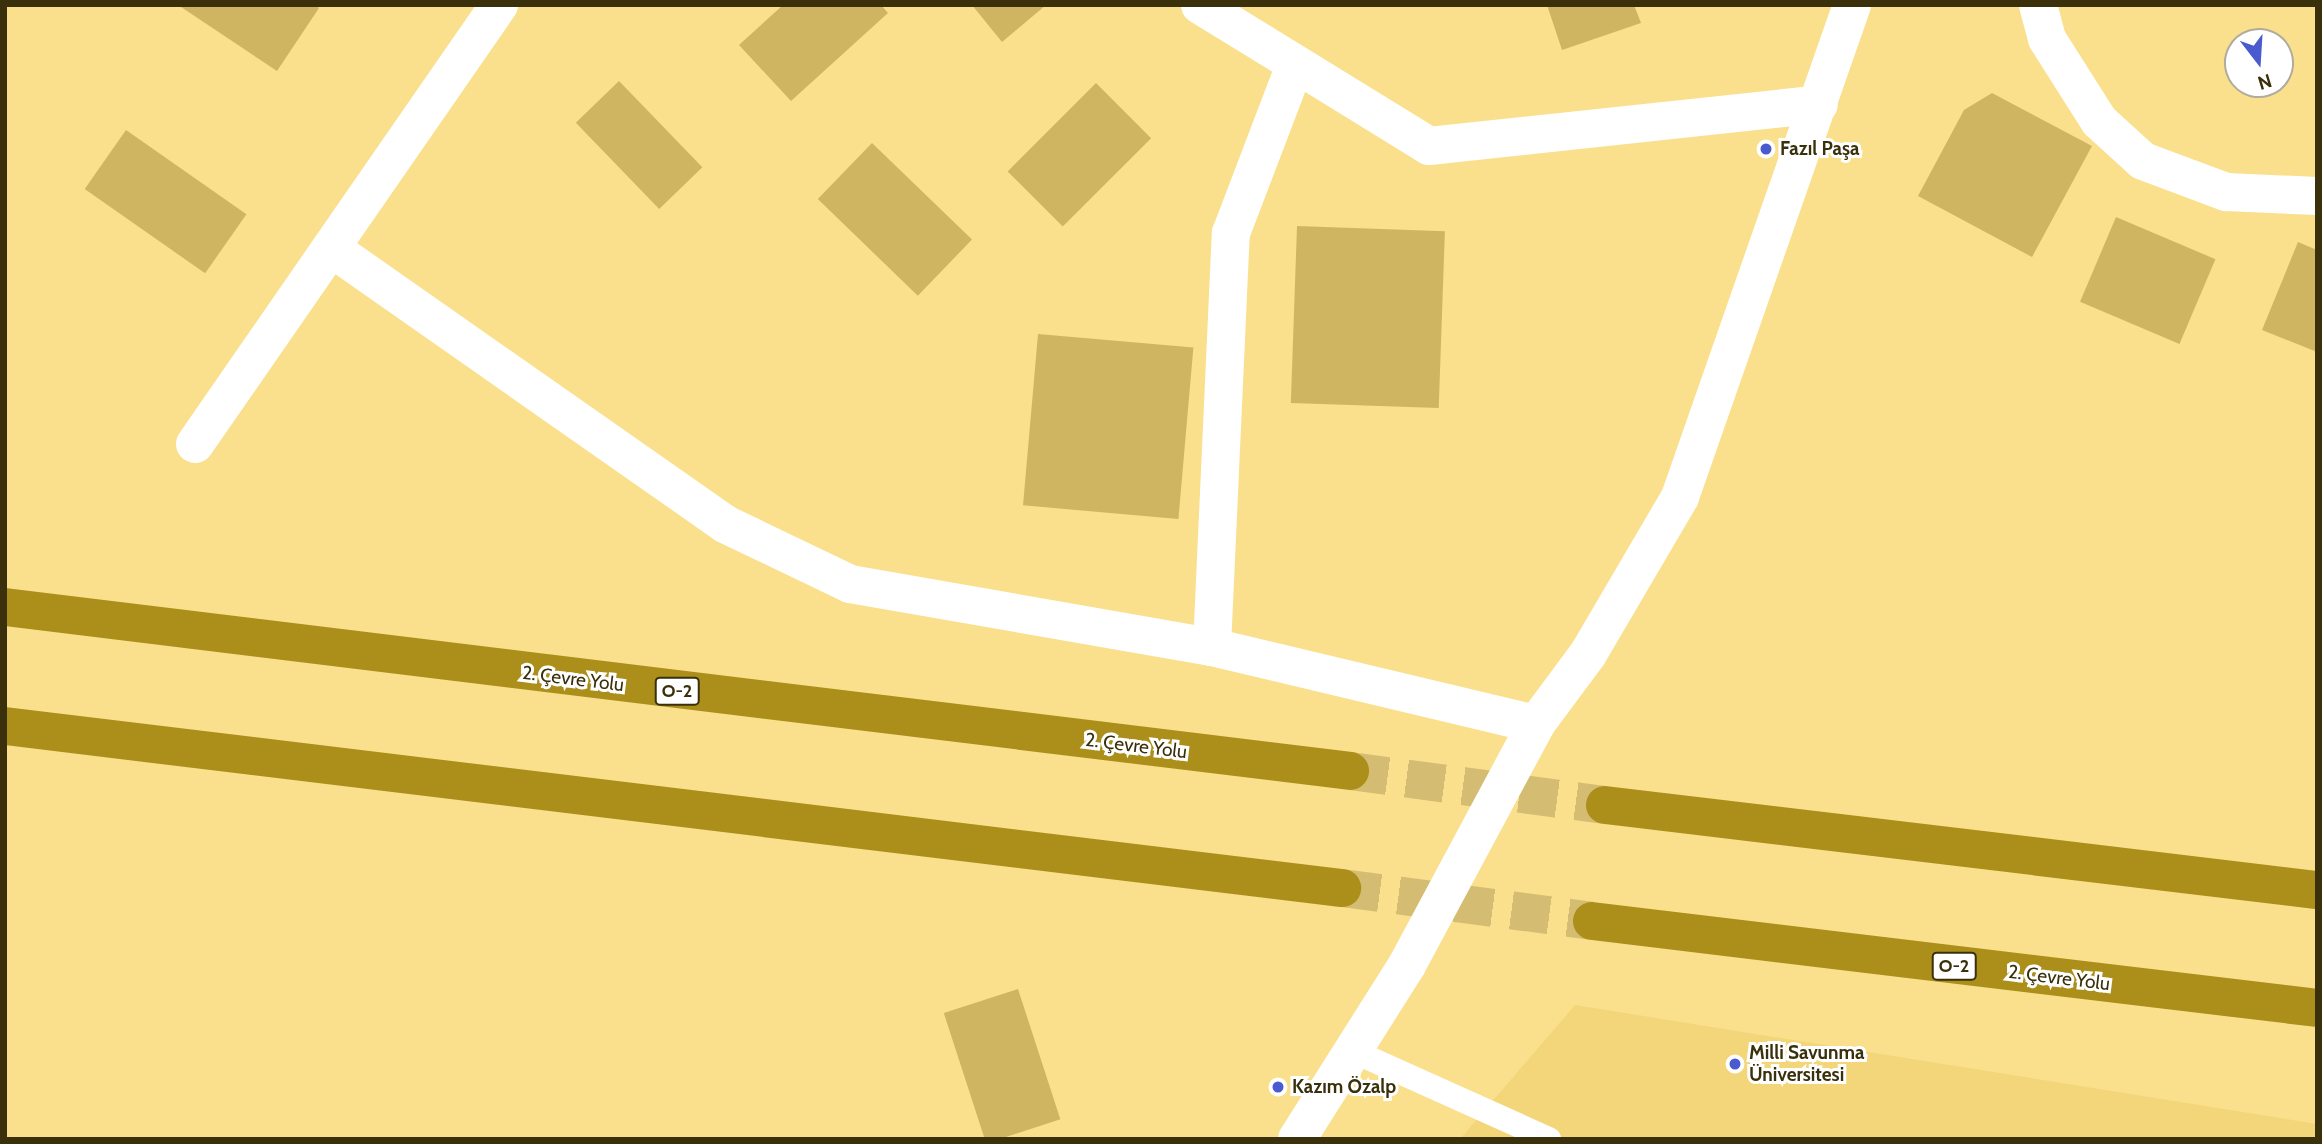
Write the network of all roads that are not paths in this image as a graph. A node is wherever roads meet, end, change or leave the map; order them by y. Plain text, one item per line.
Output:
1 (499, 5) edge
2 (1200, 5) edge
3 (1852, 5) edge
4 (2038, 5) edge
5 (1295, 65) junction
6 (1819, 104) junction
7 (2317, 196) edge
8 (331, 248) junction
9 (195, 444) dead end
10 (5, 607) edge
11 (1212, 648) junction
12 (1536, 724) junction
13 (5, 726) edge
14 (1350, 771) tunnel mouth
15 (1605, 805) tunnel mouth
16 (1342, 888) tunnel mouth
17 (2317, 890) edge
18 (1592, 921) tunnel mouth
19 (2317, 1008) edge
20 (1353, 1051) junction
21 (1297, 1139) edge
22 (1549, 1139) edge

1 - 8 street
2 - 5 street
3 - 6 street
4 - 7 street
5 - 6 street
5 - 11 street
6 - 12 street
8 - 9 street
8 - 11 street
10 - 14 highway, 2. Çevre Yolu / O-2
11 - 12 street
12 - 20 street
13 - 16 highway
15 - 17 highway
18 - 19 highway, 2. Çevre Yolu / O-2
20 - 21 street
20 - 22 lane

